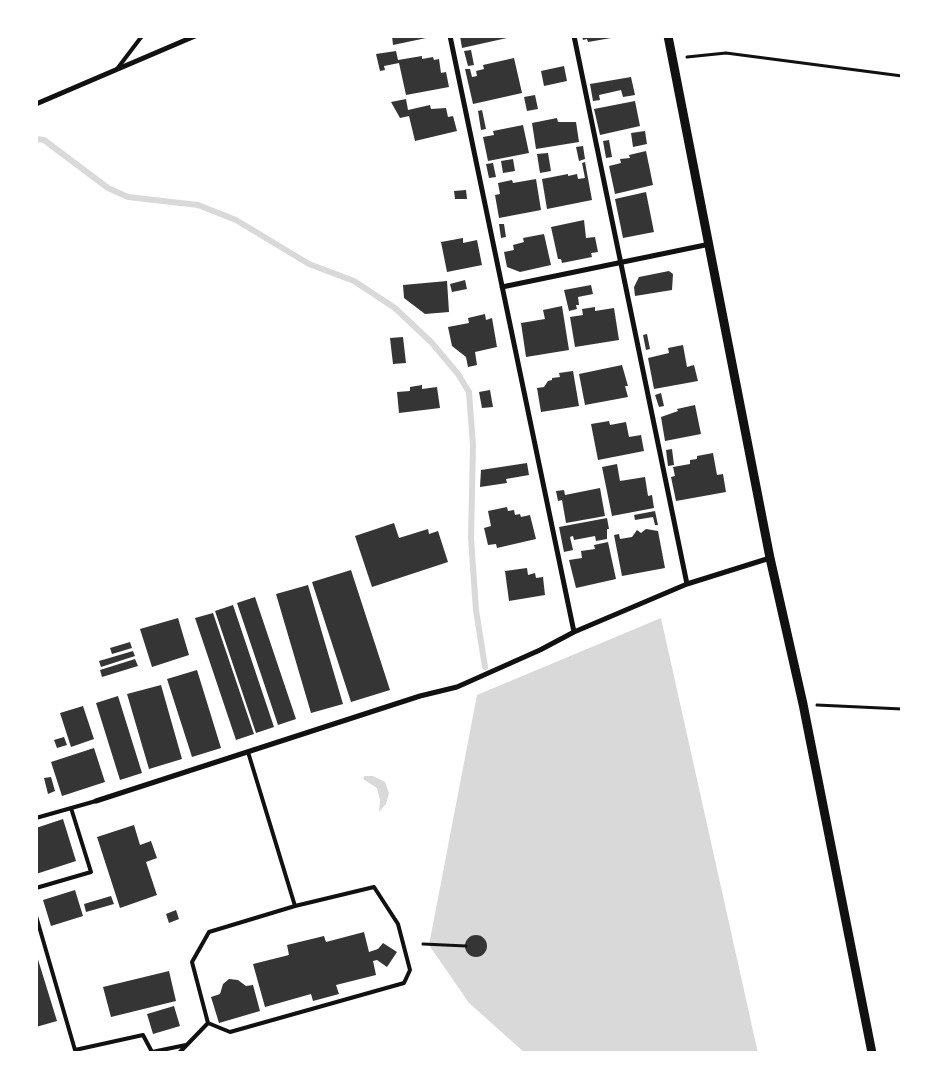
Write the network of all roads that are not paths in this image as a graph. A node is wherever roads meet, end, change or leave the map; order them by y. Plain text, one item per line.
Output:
1 (142, 36) edge
2 (195, 36) edge
3 (450, 36) edge
4 (574, 36) edge
5 (668, 36) edge
6 (116, 71) junction
7 (36, 104) edge
8 (710, 244) junction
9 (620, 262) junction
10 (502, 287) junction
11 (770, 558) junction
12 (687, 584) junction
13 (574, 632) junction
14 (248, 752) junction
15 (96, 801) joint
16 (71, 808) junction
17 (36, 818) edge
18 (36, 888) edge
19 (295, 906) junction
20 (36, 916) edge
21 (208, 1023) junction
22 (186, 1045) junction
23 (179, 1053) edge
24 (872, 1053) edge

1 - 6 lane
2 - 6 street
3 - 10 street
4 - 9 street
5 - 8 street
6 - 7 street
8 - 9 street
8 - 11 street
9 - 10 street
9 - 12 street
10 - 13 street
11 - 12 street
11 - 24 street
12 - 13 street
13 - 14 street
14 - 15 street
14 - 19 lane
15 - 16 lane
16 - 17 lane
16 - 18 lane
19 - 21 lane
19 - 21 lane
20 - 22 lane
21 - 22 lane
22 - 23 lane

